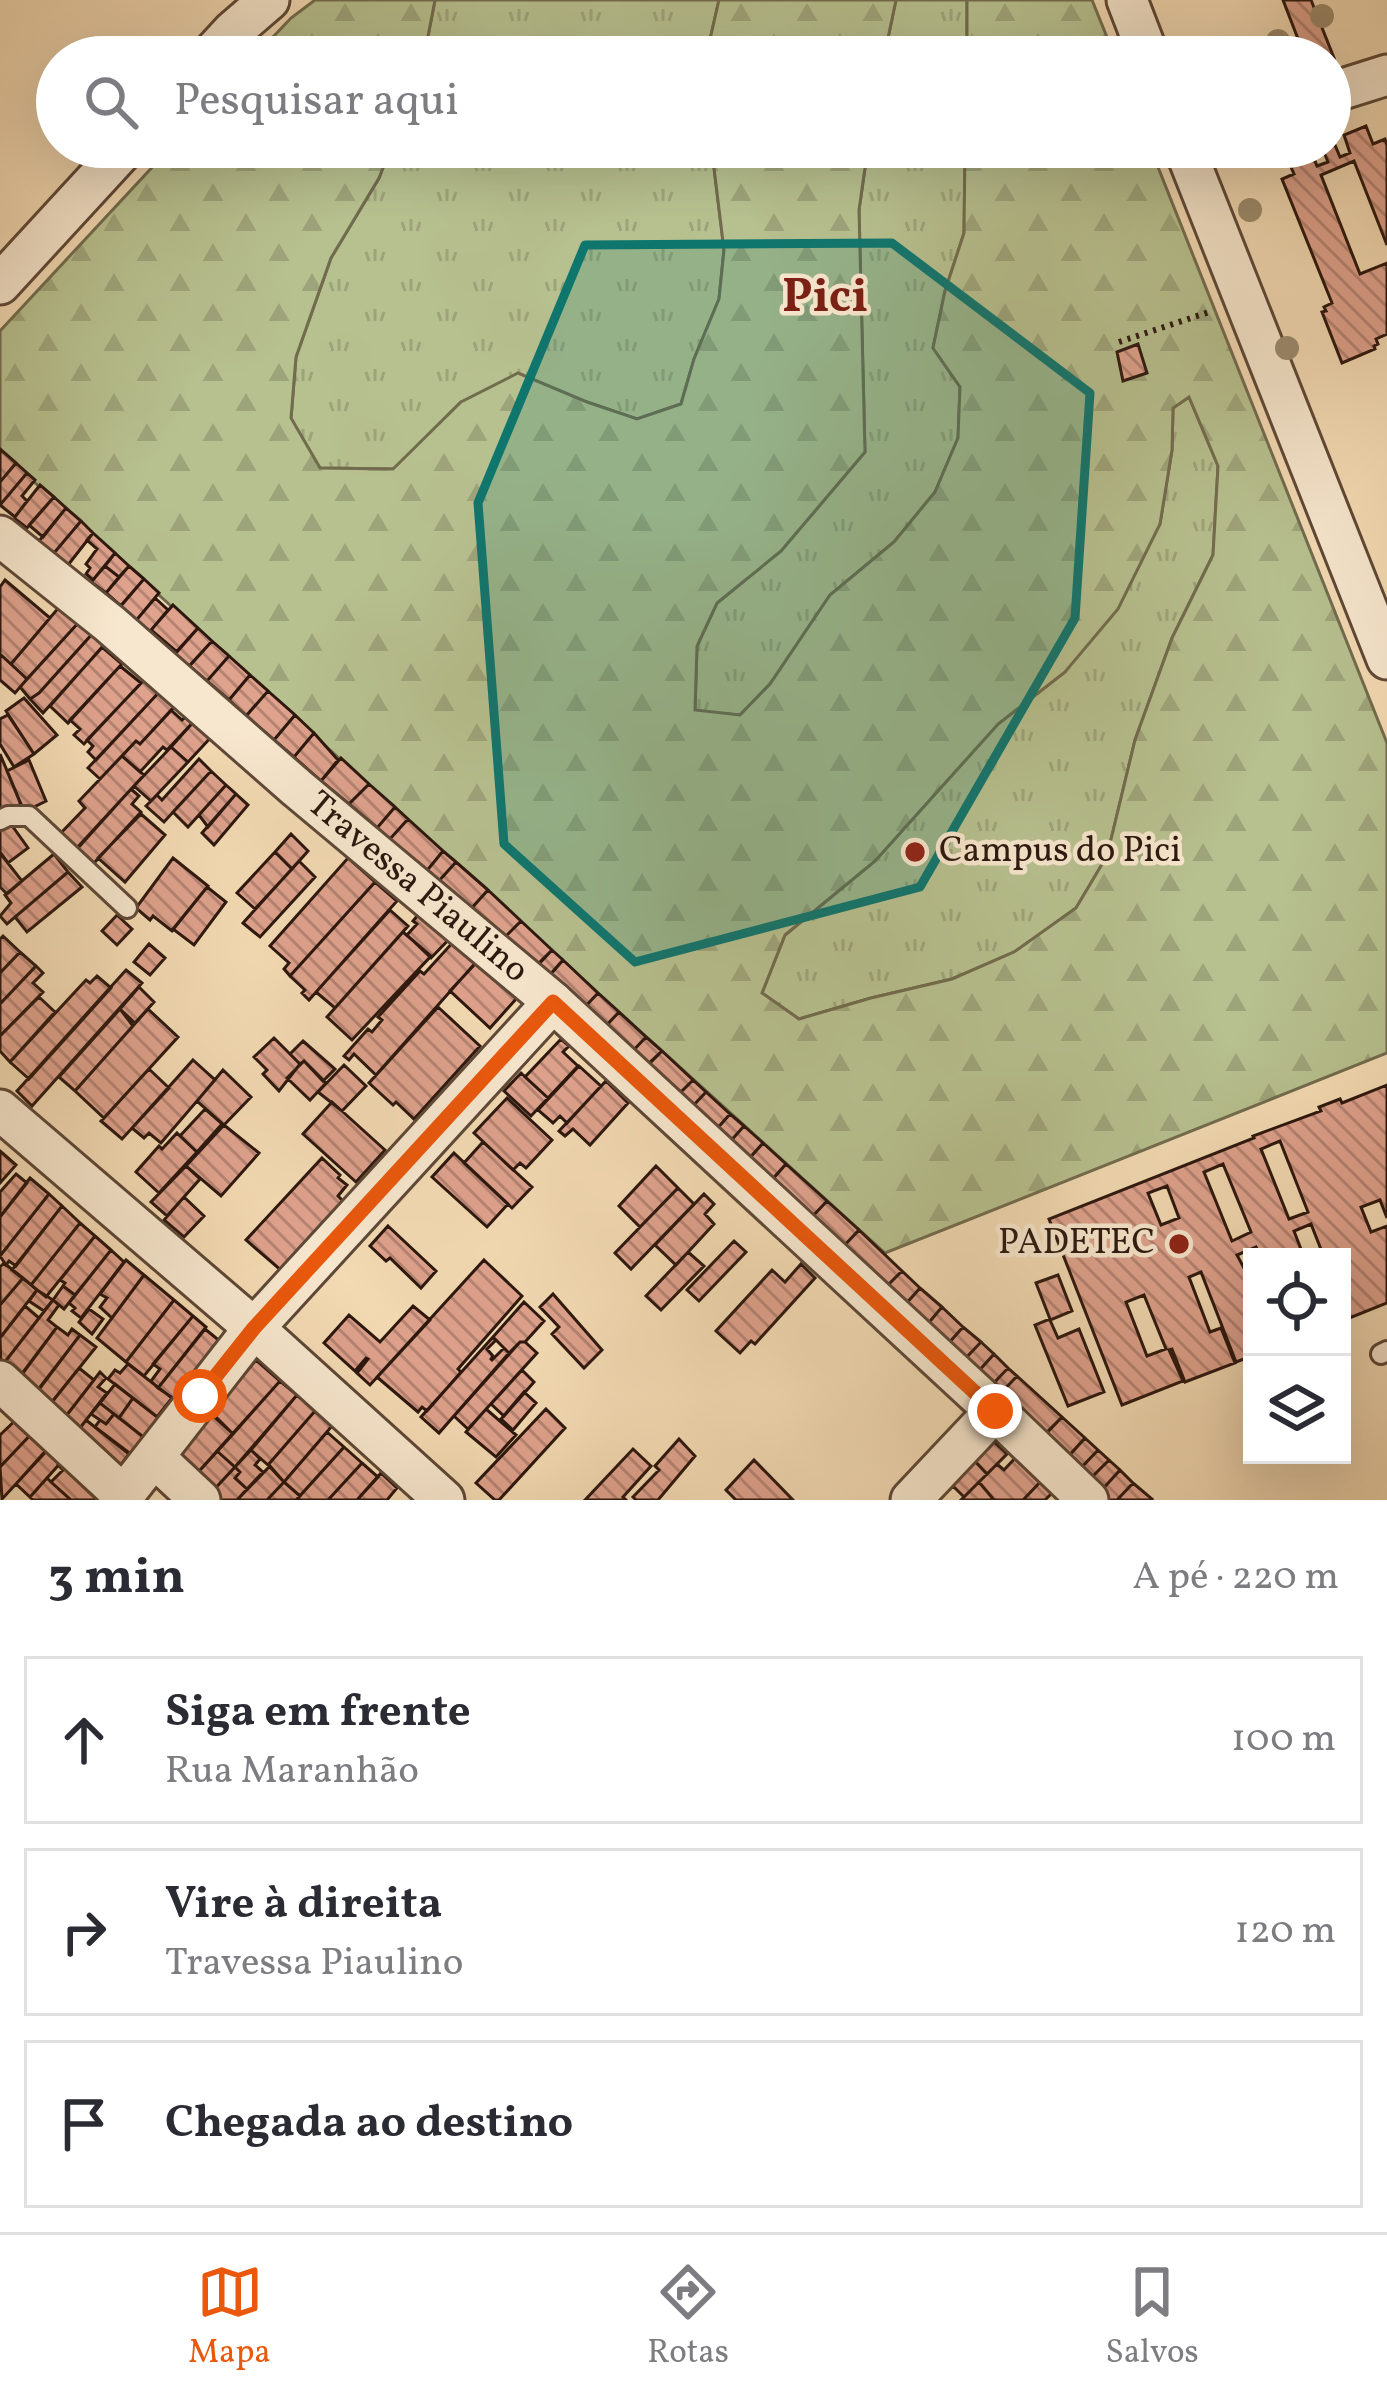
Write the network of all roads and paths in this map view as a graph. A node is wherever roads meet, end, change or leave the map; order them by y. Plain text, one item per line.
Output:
1 (268, 0) edge
2 (1127, 0) edge
3 (228, 36) edge
4 (1141, 36) edge
5 (1387, 75) edge
6 (1351, 86) edge
7 (107, 168) edge
8 (1192, 168) edge
9 (0, 284) edge
10 (1243, 299) junction
11 (1119, 342) dead end
12 (0, 536) edge
13 (1387, 659) edge
14 (0, 820) edge
15 (127, 908) dead end
16 (553, 1002) junction
17 (0, 1109) edge
18 (254, 1328) junction
19 (0, 1381) edge
20 (995, 1411) junction
21 (154, 1456) junction
22 (121, 1498) edge
23 (200, 1500) edge
24 (444, 1500) edge
25 (910, 1500) edge
26 (1088, 1500) edge

1 - 3 street
2 - 4 street
5 - 6 street
7 - 9 street
8 - 10 street
10 - 11 path
10 - 13 street
12 - 16 street, Travessa Piaulino
14 - 15 lane
16 - 18 street
16 - 20 street, Travessa Piaulino
17 - 18 street
18 - 21 street
18 - 24 street
19 - 22 street
20 - 25 street
20 - 26 street, Travessa Piaulino
21 - 22 street
21 - 23 street

